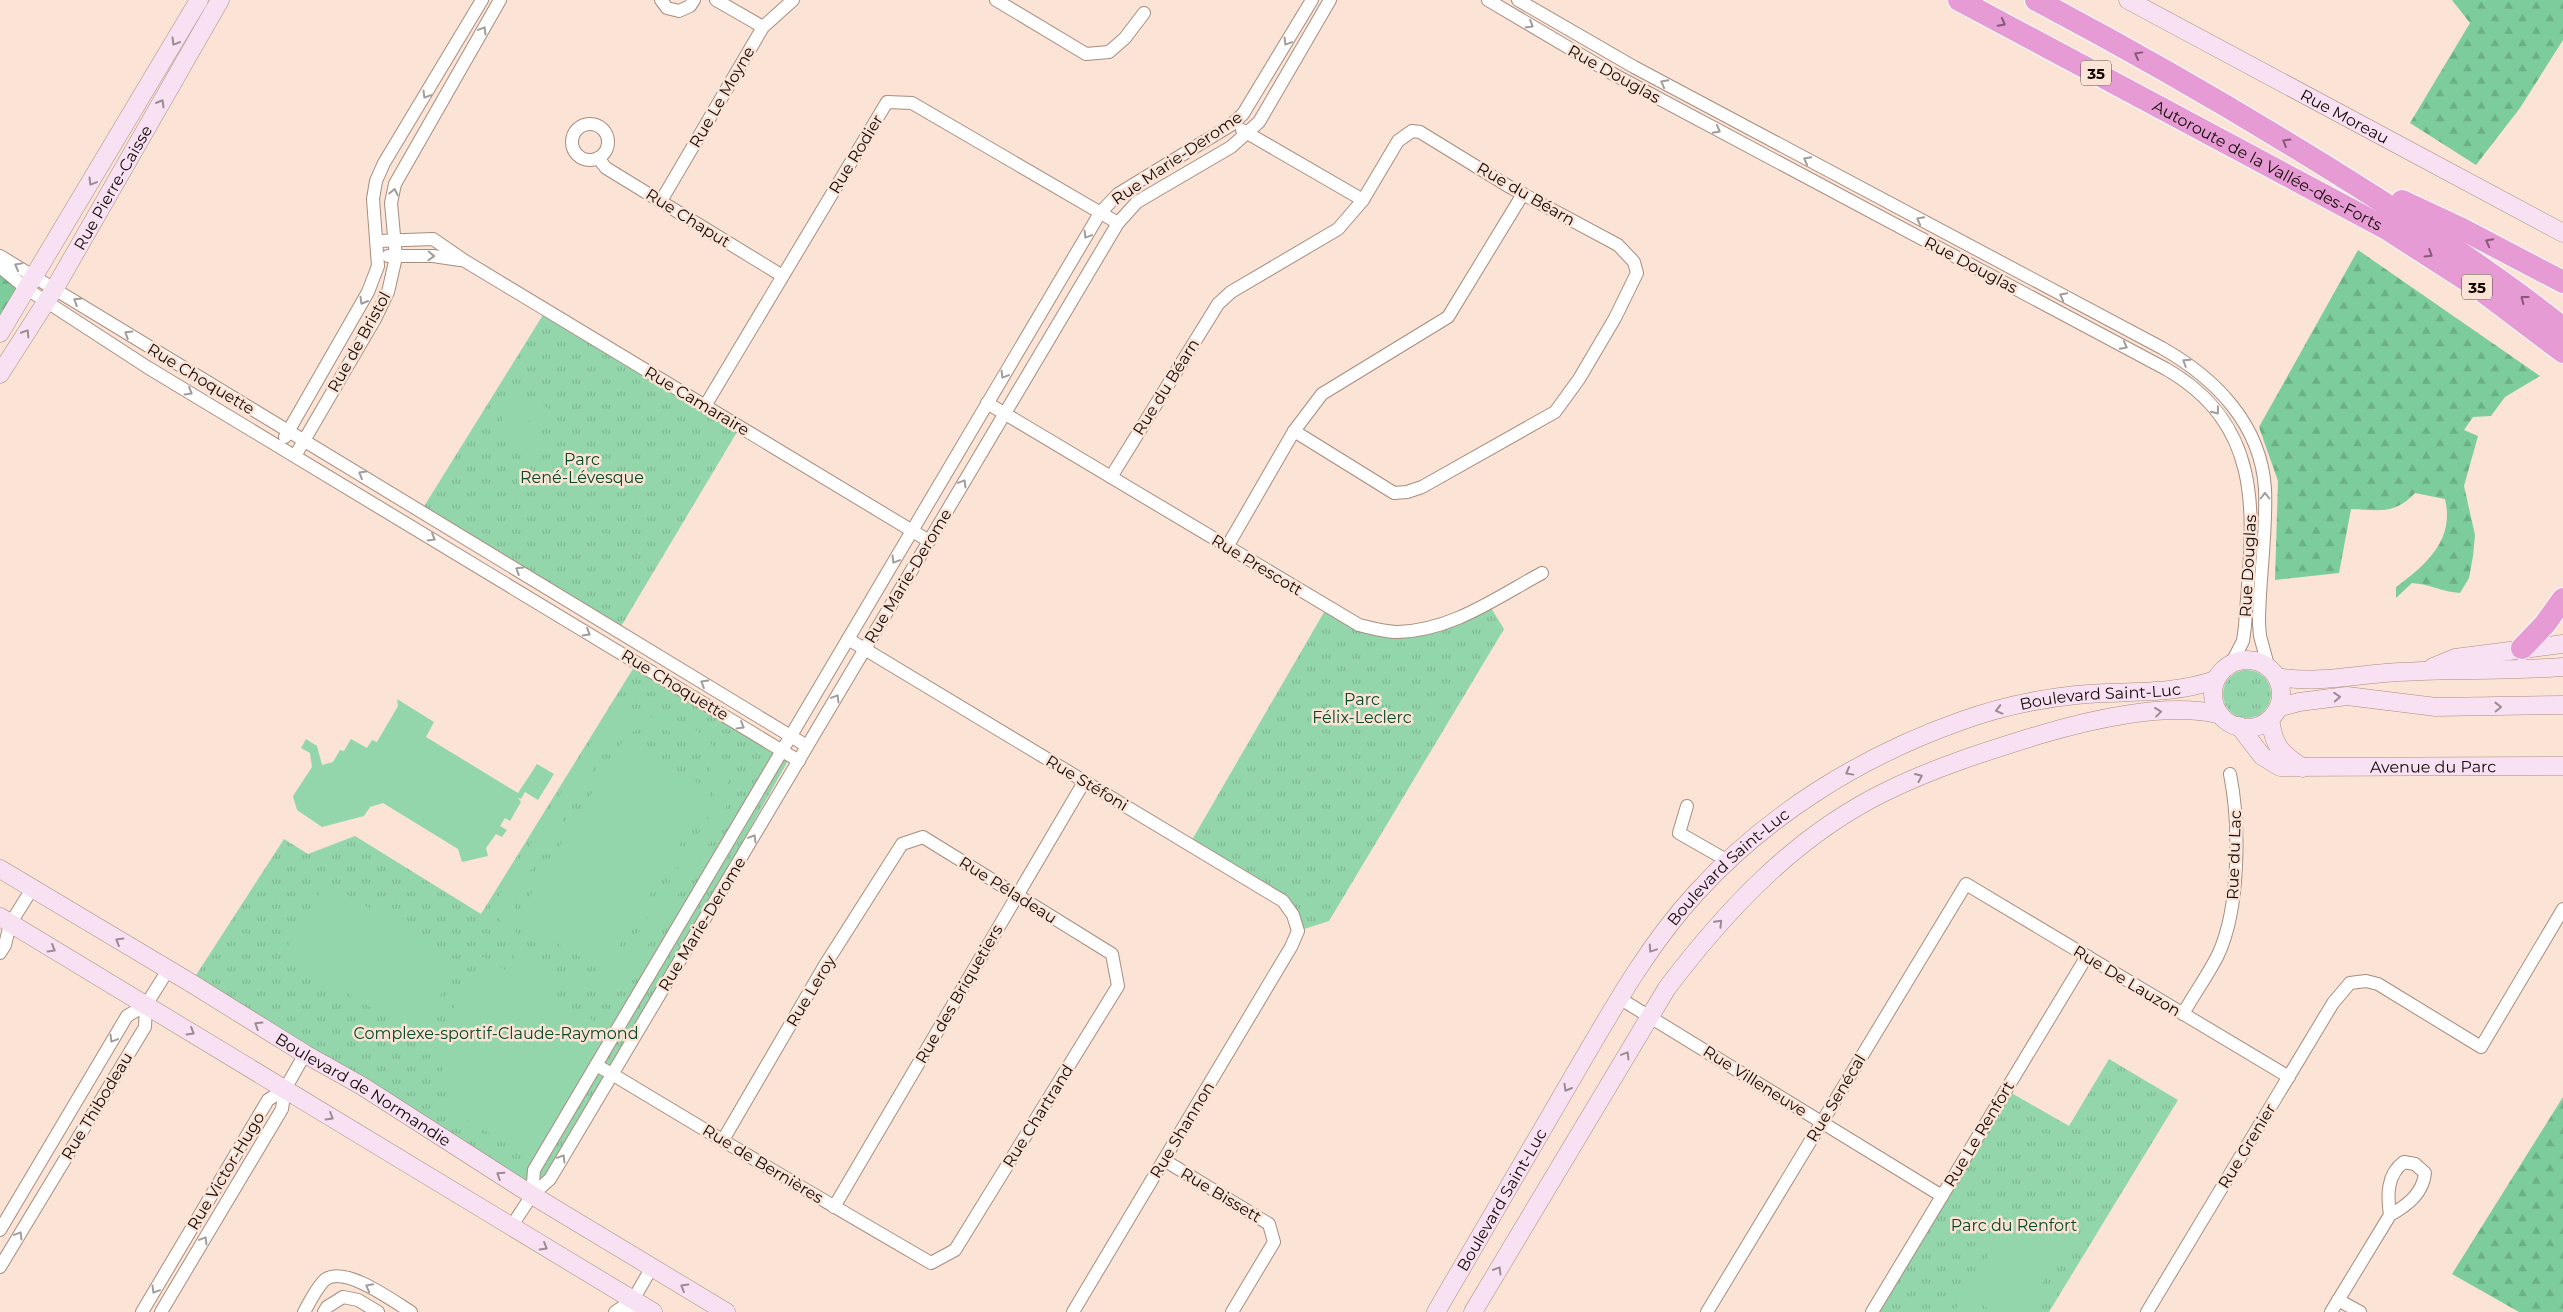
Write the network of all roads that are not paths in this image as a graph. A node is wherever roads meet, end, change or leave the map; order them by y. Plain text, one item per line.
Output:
1 (200, 0) edge
2 (220, 0) edge
3 (482, 0) edge
4 (500, 0) edge
5 (661, 0) edge
6 (694, 0) edge
7 (716, 0) edge
8 (793, 0) edge
9 (996, 0) edge
10 (1312, 0) edge
11 (1330, 0) edge
12 (1488, 0) edge
13 (1518, 0) edge
14 (1959, 0) edge
15 (2036, 0) edge
16 (2128, 0) edge
17 (1144, 13) dead end
18 (763, 27) junction
19 (451, 53) junction
20 (465, 60) junction
21 (1231, 125) junction
22 (1248, 133) junction
23 (598, 158) dead end
24 (2328, 168) junction
25 (1523, 194) junction
26 (1363, 200) junction
27 (661, 202) junction
28 (1100, 213) junction
29 (1118, 223) junction
30 (2563, 232) edge
31 (396, 240) junction
32 (378, 241) junction
33 (0, 256) edge
34 (378, 256) junction
35 (396, 256) junction
36 (465, 261) junction
37 (0, 267) edge
38 (782, 275) junction
39 (32, 282) junction
40 (2563, 282) edge
41 (51, 294) junction
42 (2563, 328) edge
43 (0, 333) edge
44 (2563, 352) edge
45 (0, 374) edge
46 (987, 403) junction
47 (705, 406) junction
48 (1005, 414) junction
49 (288, 431) junction
50 (1294, 432) junction
51 (304, 439) junction
52 (279, 446) junction
53 (295, 456) junction
54 (1110, 477) junction
55 (404, 500) junction
56 (394, 516) junction
57 (912, 531) junction
58 (929, 541) junction
59 (1227, 547) junction
60 (1542, 573) dead end
61 (559, 596) junction
62 (2562, 607) edge
63 (550, 610) junction
64 (848, 639) junction
65 (2563, 644) edge
66 (2522, 648) junction
67 (864, 650) junction
68 (2231, 664) junction
69 (2563, 668) edge
70 (2425, 670) junction
71 (2273, 673) junction
72 (2214, 680) junction
73 (2563, 705) edge
74 (2217, 714) junction
75 (2274, 714) junction
76 (2239, 726) junction
77 (791, 735) junction
78 (807, 746) junction
79 (782, 750) junction
80 (799, 761) junction
81 (2563, 766) edge
82 (2304, 768) junction
83 (2230, 774) dead end
84 (1084, 782) junction
85 (1687, 806) dead end
86 (902, 844) joint
87 (1728, 861) junction
88 (0, 869) edge
89 (1966, 884) joint
90 (32, 889) junction
91 (1017, 895) junction
92 (2563, 909) edge
93 (3, 924) edge
94 (1291, 947) joint
95 (0, 953) edge
96 (1112, 954) joint
97 (2087, 956) junction
98 (168, 970) junction
99 (1619, 998) junction
100 (146, 1005) junction
101 (2183, 1014) junction
102 (1649, 1016) junction
103 (305, 1054) junction
104 (596, 1065) junction
105 (612, 1074) junction
106 (2288, 1077) junction
107 (285, 1089) junction
108 (1821, 1122) junction
109 (723, 1140) junction
110 (1164, 1160) junction
111 (22, 1194) junction
112 (532, 1195) junction
113 (1942, 1196) junction
114 (37, 1204) junction
115 (834, 1207) junction
116 (2390, 1215) dead end
117 (512, 1228) junction
118 (0, 1230) edge
119 (173, 1260) junction
120 (931, 1262) joint
121 (0, 1267) edge
122 (652, 1267) junction
123 (187, 1268) junction
124 (336, 1276) junction
125 (344, 1297) junction
126 (2338, 1300) junction
127 (632, 1306) edge
128 (142, 1312) edge
129 (161, 1312) edge
130 (304, 1312) edge
131 (324, 1312) edge
132 (378, 1312) edge
133 (411, 1312) edge
134 (615, 1312) edge
135 (653, 1312) edge
136 (726, 1312) edge
137 (1073, 1312) edge
138 (1232, 1312) edge
139 (1436, 1312) edge
140 (1473, 1312) edge
141 (1707, 1312) edge
142 (1872, 1312) edge
143 (2147, 1312) edge
144 (2330, 1312) edge
145 (2360, 1312) edge

1 -> 39 street, Rue Pierre-Caisse
41 -> 2 street, Rue Pierre-Caisse
3 - 19 street, Rue de Bristol
20 -> 4 street, Rue de Bristol
5 - 6 street
7 - 18 street
8 - 18 street, Rue Le Moyne
9 - 17 street
10 -> 21 street, Rue Marie-Derome
11 - 22 street, Rue Marie-Derome
12 -> 68 street, Rue Douglas
71 -> 13 street, Rue Douglas
14 -> 44 highway, Autoroute de la Vallée-des-Forts / 35
24 -> 15 highway, Autoroute de la Vallée-des-Forts / 35
16 - 30 street, Rue Moreau
18 - 27 street, Rue Le Moyne
19 - 20 street
19 -> 32 street, Rue de Bristol
31 -> 20 street, Rue de Bristol
21 - 22 street
21 - 28 street, Rue Marie-Derome
22 - 26 street
22 - 29 street, Rue Marie-Derome
23 - 27 street, Rue Chaput
40 -> 24 highway
42 -> 24 highway, Autoroute de la Vallée-des-Forts / 35
25 - 26 street, Rue du Béarn
25 - 50 street
25 - 50 street, Rue du Béarn
26 - 54 street, Rue du Béarn
27 - 38 street, Rue Chaput
28 - 29 street, Rue Rodier
28 - 38 street, Rue Rodier
28 -> 46 street, Rue Marie-Derome
29 - 48 street, Rue Marie-Derome
31 - 32 street, Rue Camaraire
31 - 35 street, Rue de Bristol
31 - 36 street, Rue Camaraire
32 - 34 street, Rue de Bristol
39 -> 33 street, Rue Choquette
34 - 35 street, Rue Camaraire
34 -> 49 street, Rue de Bristol
35 -> 36 street, Rue Camaraire
35 - 51 street, Rue de Bristol
36 - 47 street, Rue Camaraire
37 - 39 street, Rue Choquette
38 - 47 street, Rue Rodier
39 - 41 street, Rue Choquette
39 - 43 street, Rue Pierre-Caisse
45 -> 41 street, Rue Pierre-Caisse
49 -> 41 street, Rue Choquette
41 -> 52 street, Rue Choquette
46 - 48 street, Rue Prescott
46 - 57 street, Rue Marie-Derome
47 - 57 street, Rue Camaraire
48 - 54 street, Rue Prescott
58 -> 48 street, Rue Marie-Derome
49 - 51 street, Rue Choquette
49 - 52 street, Rue de Bristol
50 - 59 street
51 - 53 street, Rue de Bristol
55 -> 51 street, Rue Choquette
52 - 53 street, Rue Choquette
53 - 56 street, Rue Choquette
54 - 59 street, Rue Prescott
55 - 56 street
61 -> 55 street, Rue Choquette
56 -> 63 street, Rue Choquette
57 - 58 street, Rue Camaraire
57 -> 64 street, Rue Marie-Derome
58 - 67 street, Rue Marie-Derome
59 - 60 street, Rue Prescott
61 - 63 street
77 -> 61 street, Rue Choquette
62 - 66 highway
63 -> 79 street, Rue Choquette
64 - 67 street, Rue Stéfoni
64 - 77 street, Rue Marie-Derome
65 - 66 street
66 - 70 street
78 -> 67 street, Rue Marie-Derome
67 - 84 street, Rue Stéfoni
68 - 71 street
68 - 72 street
69 - 70 street
70 - 71 street
71 - 75 street
72 - 74 street
72 -> 87 street, Boulevard Saint-Luc
75 -> 73 street
74 - 76 street
102 -> 74 street, Boulevard Saint-Luc
75 - 76 street
75 - 82 street
76 - 82 street, Avenue du Parc
77 - 78 street, Rue Choquette
77 - 79 street, Rue Marie-Derome
78 - 80 street, Rue Marie-Derome
79 - 80 street, Rue Choquette
79 - 104 street, Rue Marie-Derome
105 -> 80 street, Rue Marie-Derome
81 - 82 street, Avenue du Parc
83 - 101 street, Rue du Lac
84 - 91 street, Rue des Briquetiers
84 - 94 street, Rue Stéfoni
85 - 87 street
86 - 91 street, Rue Péladeau
86 - 109 street, Rue Leroy
87 -> 99 street, Boulevard Saint-Luc
88 - 90 street, Boulevard de Normandie
89 - 97 street, Rue De Lauzon
89 - 108 street, Rue Senécal
90 - 93 street
98 -> 90 street, Boulevard de Normandie
91 - 96 street, Rue Péladeau
91 - 115 street, Rue des Briquetiers
92 - 106 street, Rue Grenier
93 - 95 street
93 -> 100 street
94 - 110 street, Rue Shannon
96 - 120 street, Rue Chartrand
97 - 101 street, Rue De Lauzon
97 - 113 street, Rue Le Renfort
98 - 100 street, Rue Thibodeau
103 -> 98 street, Boulevard de Normandie
99 - 102 street, Rue Villeneuve
99 -> 139 street, Boulevard Saint-Luc
100 -> 107 street
100 -> 111 street, Rue Thibodeau
100 - 114 street, Rue Thibodeau
101 - 106 street, Rue De Lauzon
102 - 108 street, Rue Villeneuve
140 -> 102 street, Boulevard Saint-Luc
103 - 107 street, Rue Victor-Hugo
112 -> 103 street, Boulevard de Normandie
104 - 105 street, Rue de Bernières
104 - 112 street, Rue Marie-Derome
105 - 109 street, Rue de Bernières
112 -> 105 street, Rue Marie-Derome
106 - 143 street, Rue Grenier
107 -> 117 street
107 - 119 street, Rue Victor-Hugo
123 -> 107 street, Rue Victor-Hugo
108 - 113 street, Rue Villeneuve
108 - 141 street, Rue Senécal
109 - 115 street, Rue de Bernières
110 - 137 street, Rue Shannon
110 - 138 street, Rue Bissett
111 - 114 street
111 - 118 street, Rue Thibodeau
112 - 117 street, Rue Marie-Derome
112 - 122 street, Boulevard de Normandie
113 - 142 street, Rue Le Renfort
121 -> 114 street, Rue Thibodeau
115 - 120 street, Rue de Bernières
116 - 126 street
117 -> 127 street
119 - 123 street
119 -> 128 street, Rue Victor-Hugo
122 - 127 street
136 -> 122 street, Boulevard de Normandie
123 - 129 street, Rue Victor-Hugo
124 - 125 street
124 - 130 street
133 -> 124 street
125 - 131 street
125 - 132 street
126 - 144 street
126 - 145 street
127 - 134 street
127 - 135 street

